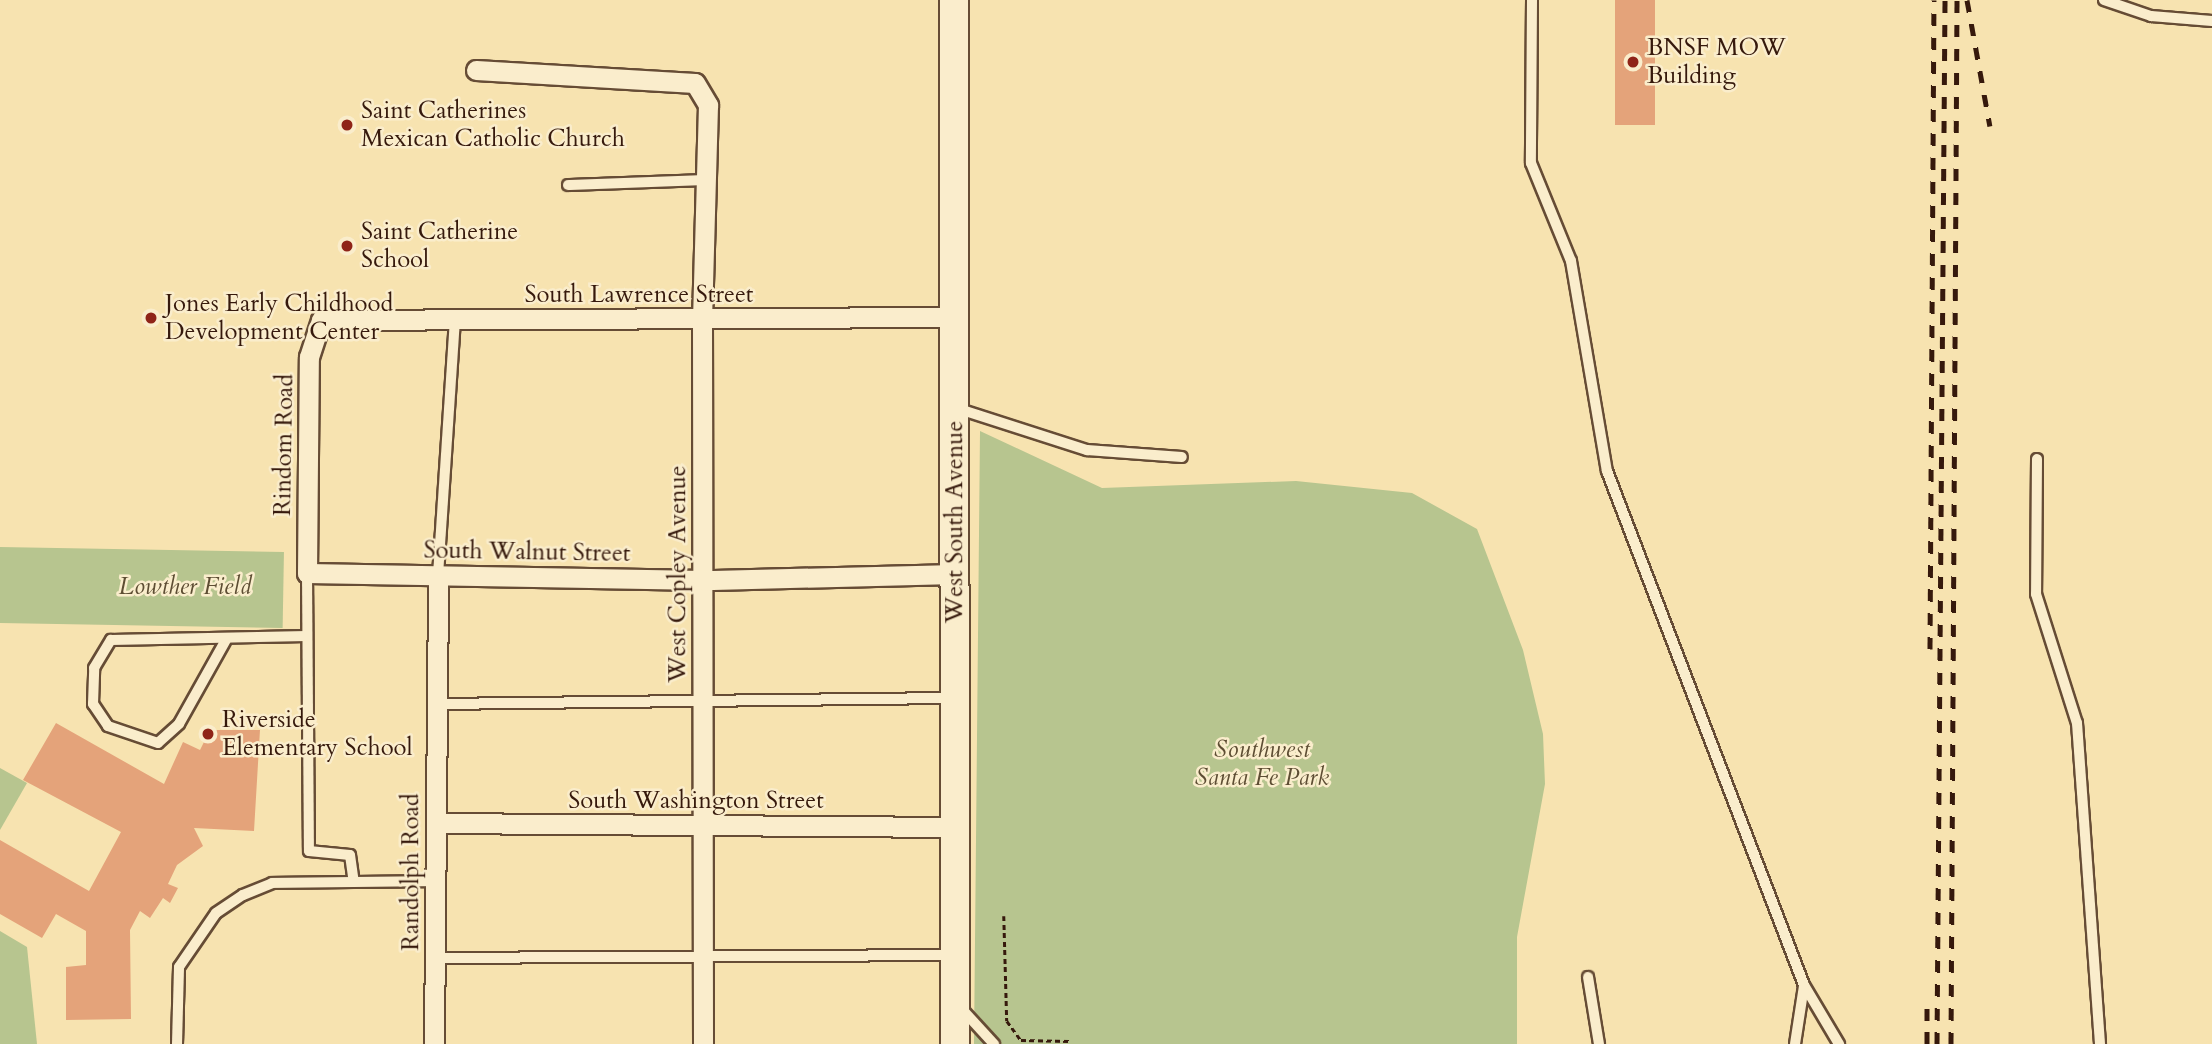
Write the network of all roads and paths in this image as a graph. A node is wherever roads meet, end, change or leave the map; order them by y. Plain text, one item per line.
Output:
1 (954, 0) edge
2 (1532, 0) edge
3 (2104, 0) edge
4 (2212, 21) edge
5 (476, 70) dead end
6 (707, 180) junction
7 (568, 184) dead end
8 (956, 317) junction
9 (455, 318) junction
10 (321, 320) joint
11 (702, 321) junction
12 (956, 408) junction
13 (1182, 457) dead end
14 (2037, 459) dead end
15 (307, 573) junction
16 (955, 574) junction
17 (438, 575) junction
18 (703, 580) junction
19 (307, 636) junction
20 (227, 638) junction
21 (956, 698) junction
22 (437, 704) junction
23 (702, 704) junction
24 (436, 823) junction
25 (703, 825) junction
26 (956, 827) junction
27 (436, 881) junction
28 (354, 882) junction
29 (1004, 916) dead end
30 (704, 954) junction
31 (956, 956) junction
32 (435, 958) junction
33 (1588, 977) dead end
34 (1804, 985) junction
35 (956, 1002) junction
36 (1028, 1040) junction
37 (1069, 1041) dead end
38 (177, 1044) edge
39 (434, 1044) edge
40 (703, 1044) edge
41 (955, 1044) edge
42 (994, 1044) edge
43 (1023, 1044) edge
44 (1599, 1044) edge
45 (1795, 1044) edge
46 (1839, 1044) edge
47 (2100, 1044) edge

1 - 8 main road, West South Avenue
2 - 34 lane
3 - 4 lane
5 - 6 street, West Copley Avenue
6 - 7 lane
6 - 11 street, West Copley Avenue
8 - 11 street, South Lawrence Street
8 - 12 main road, West South Avenue
9 - 10 street, South Lawrence Street
9 - 11 street, South Lawrence Street
9 - 17 lane
10 - 15 street, Rindom Road
11 - 18 street, West Copley Avenue
12 - 13 lane
12 - 16 main road, West South Avenue
14 - 47 lane
15 - 17 street, South Walnut Street
15 - 19 lane
16 - 18 street, South Walnut Street
16 - 21 main road, West South Avenue
17 - 18 street, South Walnut Street
17 - 22 street, Randolph Road
18 - 23 street, West Copley Avenue
19 - 20 lane
19 - 28 lane
20 - 20 lane
21 - 23 lane
21 - 26 main road, West South Avenue
22 - 23 lane
22 - 24 street, Randolph Road
23 - 25 street, West Copley Avenue
24 - 25 street, South Washington Street
24 - 27 street, Randolph Road
25 - 26 street, South Washington Street
25 - 30 street, West Copley Avenue
26 - 31 main road, West South Avenue
27 - 28 lane
27 - 32 street, Randolph Road
28 - 38 lane
29 - 36 path
30 - 31 lane
30 - 32 lane
30 - 40 street, West Copley Avenue
31 - 35 main road, West South Avenue
32 - 39 street, Randolph Road
33 - 44 lane
34 - 45 lane
34 - 46 lane
35 - 41 main road, West South Avenue
35 - 42 lane
36 - 37 path
36 - 43 path

